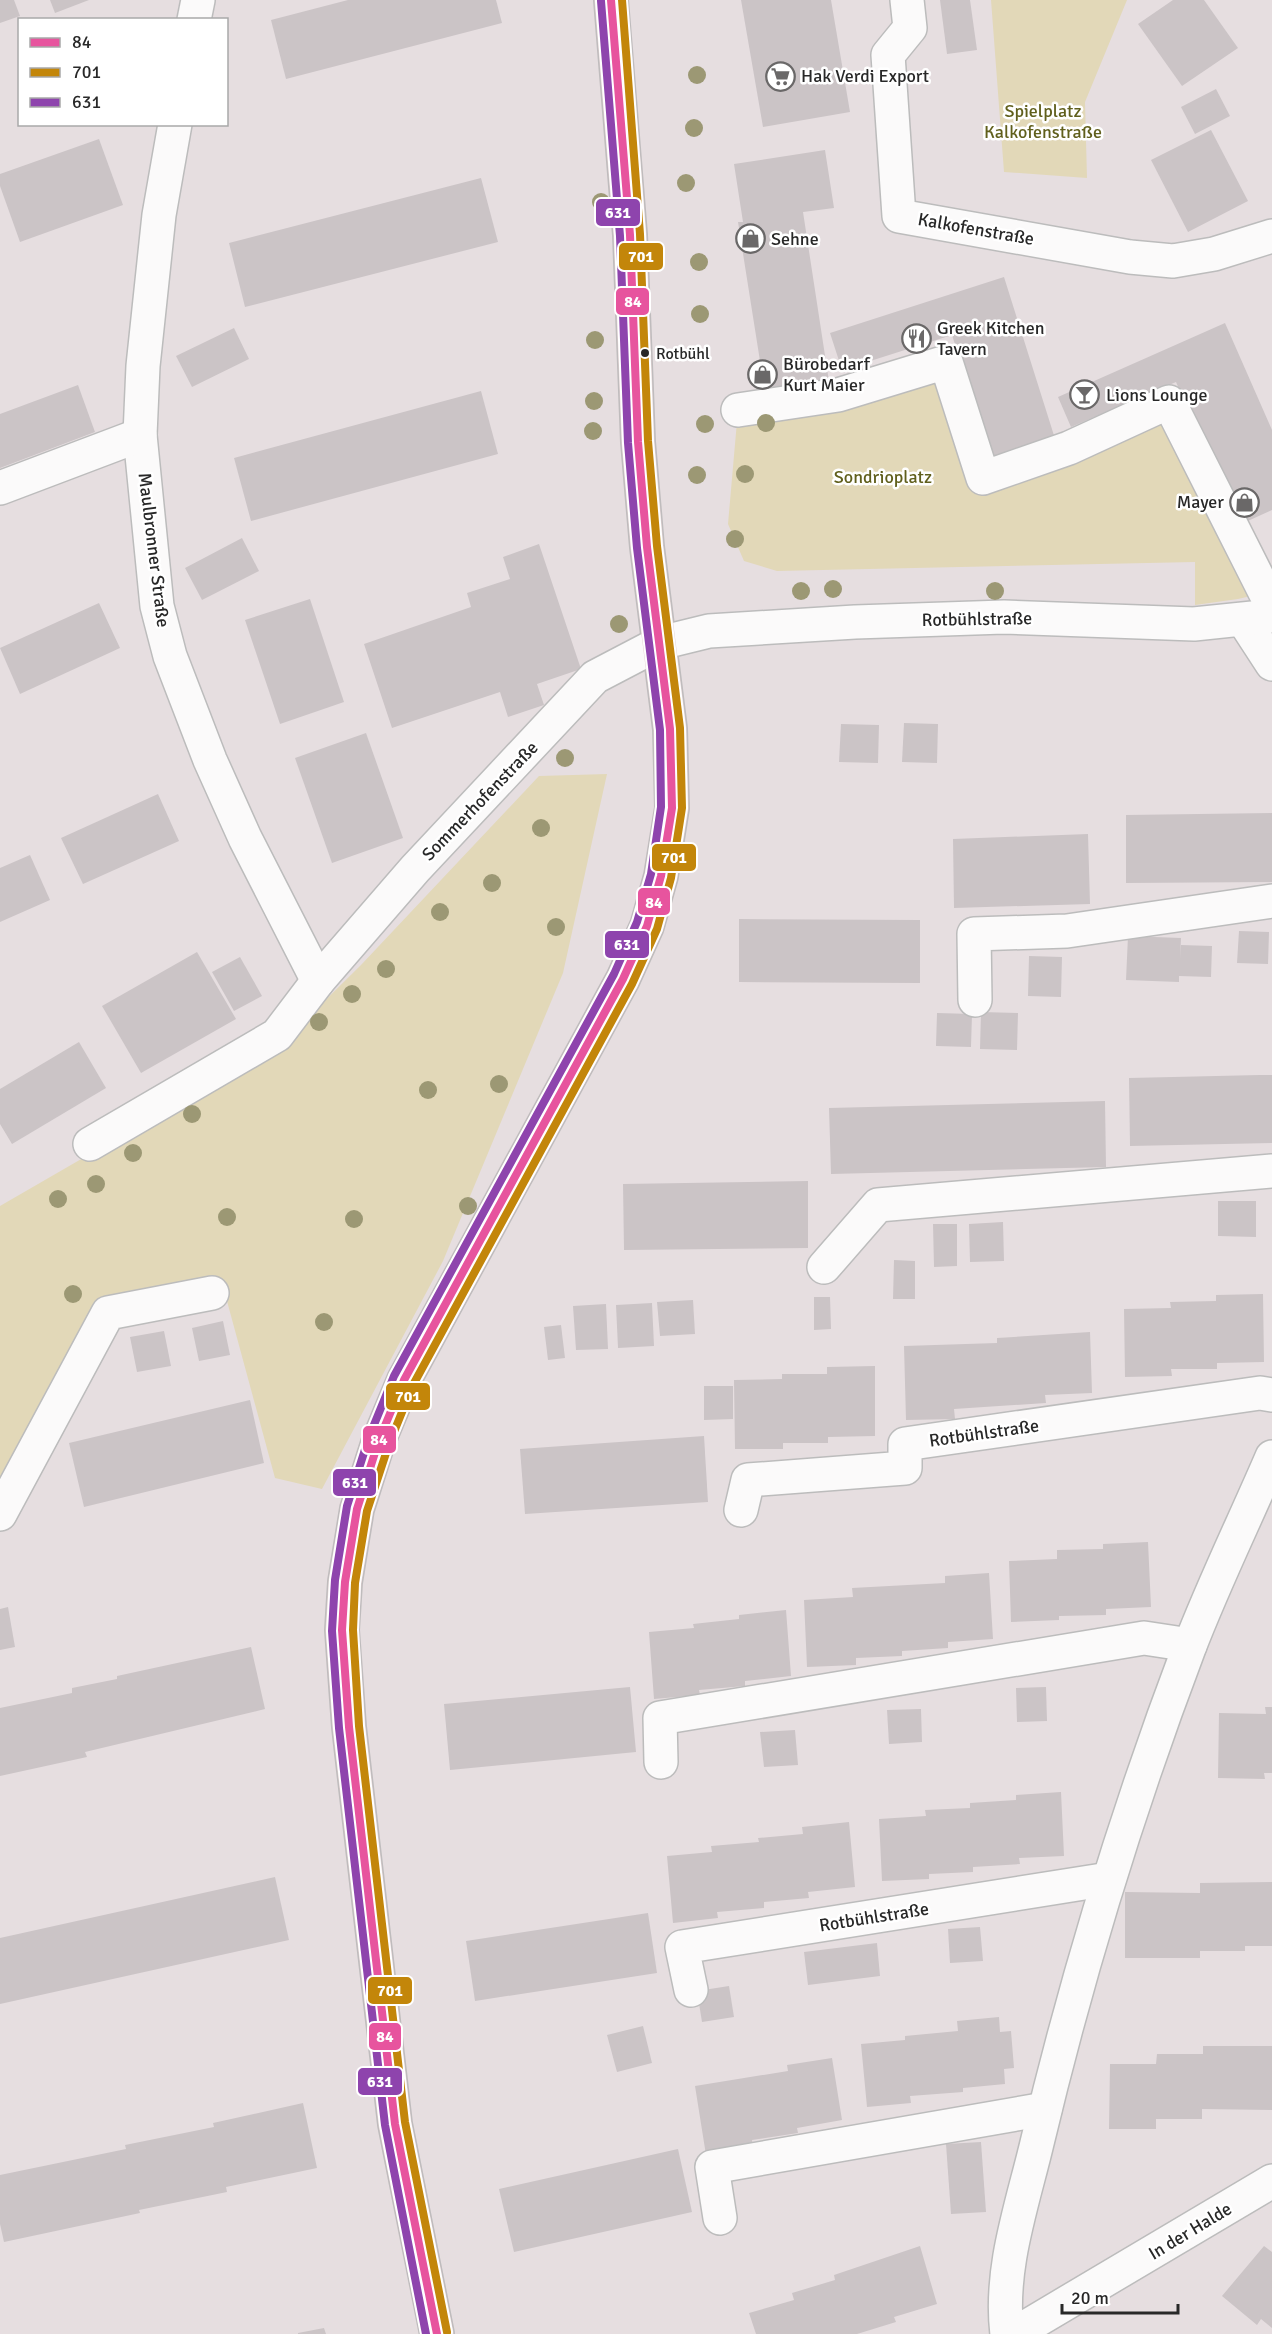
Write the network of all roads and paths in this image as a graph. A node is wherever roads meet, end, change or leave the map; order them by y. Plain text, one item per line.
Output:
1 (198, 0) edge
2 (611, 0) edge
3 (907, 0) edge
4 (194, 18) edge
5 (175, 126) edge
6 (1272, 236) edge
7 (738, 410) dead end
8 (140, 435) junction
9 (0, 488) edge
10 (1263, 614) edge
11 (660, 643) junction
12 (1272, 664) edge
13 (1272, 901) edge
14 (318, 981) junction
15 (975, 1000) dead end
16 (90, 1144) dead end
17 (1272, 1171) edge
18 (824, 1267) dead end
19 (212, 1293) dead end
20 (1272, 1395) edge
21 (1272, 1456) edge
22 (741, 1510) dead end
23 (0, 1514) edge
24 (1190, 1646) junction
25 (661, 1762) dead end
26 (1109, 1879) junction
27 (691, 1990) dead end
28 (1045, 2109) junction
29 (1272, 2181) edge
30 (720, 2218) dead end
31 (437, 2334) edge
32 (1007, 2334) edge
33 (1014, 2334) edge

1 - 4 street
2 - 11 main road
3 - 6 street, Kalkofenstraße
5 - 8 street, Maulbronner Straße
7 - 10 street
8 - 9 street
8 - 14 street, Maulbronner Straße
10 - 11 street, Rotbühlstraße
10 - 12 street
11 - 14 street, Sommerhofenstraße
11 - 31 main road
13 - 15 street
14 - 16 street, Sommerhofenstraße
17 - 18 street
19 - 23 street
20 - 22 street, Rotbühlstraße
21 - 24 street
24 - 25 street
24 - 26 street
26 - 27 street, Rotbühlstraße
26 - 28 street
28 - 30 street
28 - 32 street
29 - 33 street, In der Halde

